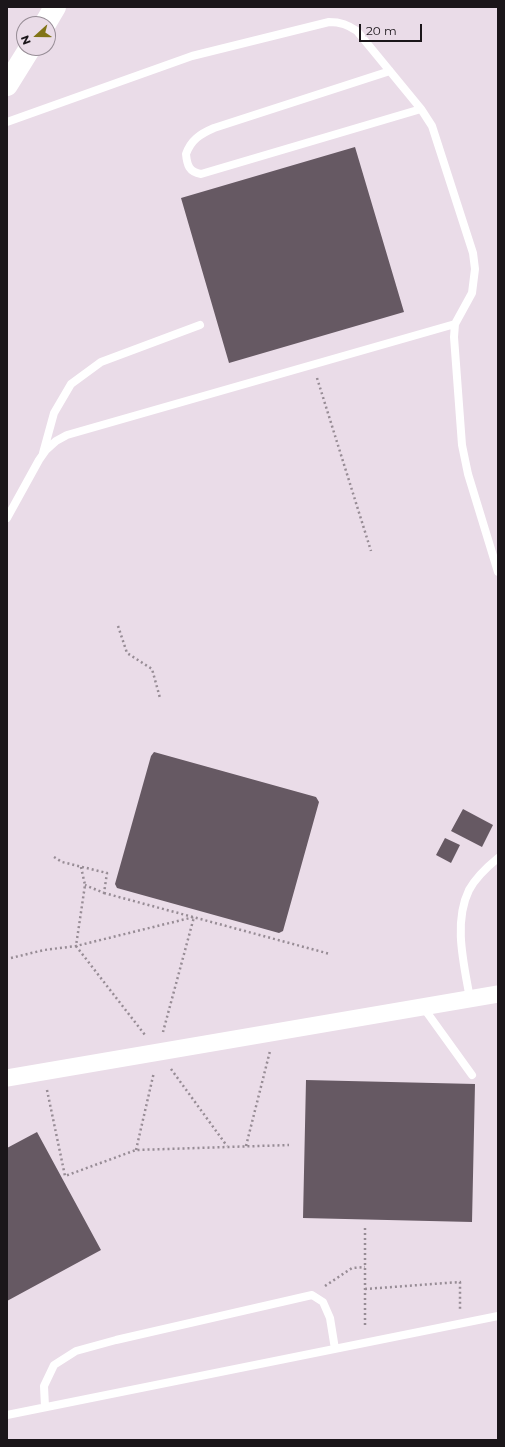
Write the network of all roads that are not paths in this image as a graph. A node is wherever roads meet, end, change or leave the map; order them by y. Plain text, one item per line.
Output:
1 (55, 7) edge
2 (50, 16) edge
3 (25, 56) edge
4 (390, 71) junction
5 (7, 85) edge
6 (421, 109) junction
7 (7, 122) edge
8 (455, 324) junction
9 (200, 325) dead end
10 (43, 454) junction
11 (7, 518) edge
12 (498, 572) edge
13 (498, 858) edge
14 (498, 994) edge
15 (470, 999) junction
16 (423, 1007) junction
17 (472, 1075) dead end
18 (7, 1078) edge
19 (498, 1316) edge
20 (335, 1349) junction
21 (45, 1407) junction
22 (7, 1415) edge

1 - 2 main road
3 - 5 main road
4 - 6 lane
4 - 6 lane
4 - 7 lane
6 - 8 lane
8 - 10 lane
8 - 12 lane
9 - 10 lane
10 - 11 lane
13 - 15 lane
14 - 15 street
15 - 16 street
16 - 17 lane
16 - 18 street
19 - 20 lane
20 - 21 lane
20 - 21 lane
21 - 22 lane

